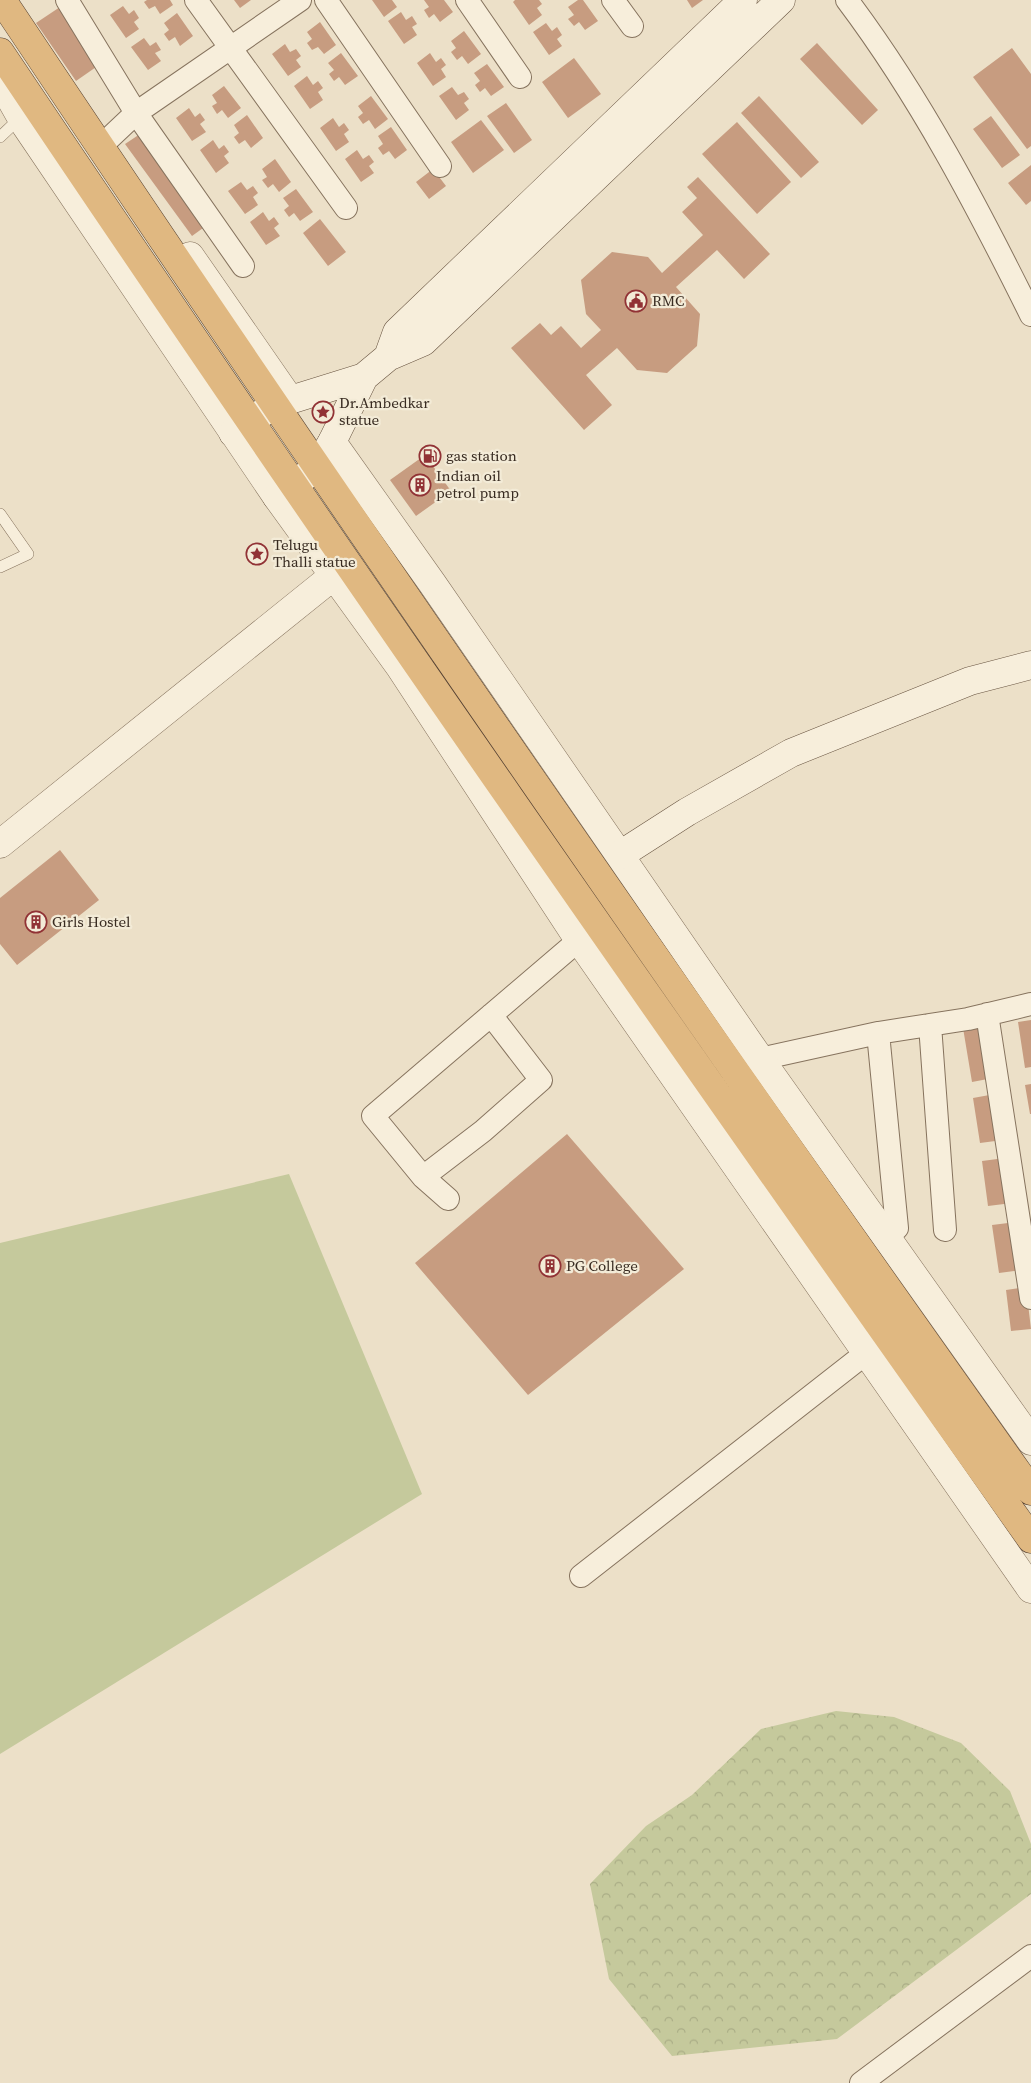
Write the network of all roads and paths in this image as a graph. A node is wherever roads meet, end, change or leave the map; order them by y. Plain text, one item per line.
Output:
1 (2, 0) edge
2 (17, 0) edge
3 (67, 0) edge
4 (196, 0) edge
5 (300, 0) edge
6 (326, 0) edge
7 (467, 0) edge
8 (613, 0) edge
9 (781, 0) edge
10 (846, 0) edge
11 (737, 2) edge
12 (632, 26) dead end
13 (230, 48) junction
14 (0, 52) edge
15 (520, 77) dead end
16 (0, 80) edge
17 (136, 113) junction
18 (21, 117) junction
19 (0, 137) edge
20 (104, 143) junction
21 (440, 166) dead end
22 (346, 208) dead end
23 (243, 266) dead end
24 (1031, 315) edge
25 (388, 357) junction
26 (364, 377) junction
27 (282, 402) junction
28 (241, 427) junction
29 (332, 442) junction
30 (316, 468) junction
31 (285, 491) junction
32 (0, 514) edge
33 (0, 567) edge
34 (341, 570) junction
35 (1031, 666) edge
36 (0, 844) edge
37 (620, 855) junction
38 (541, 862) junction
39 (580, 940) junction
40 (1031, 1004) edge
41 (987, 1014) junction
42 (491, 1015) junction
43 (930, 1025) junction
44 (878, 1033) junction
45 (760, 1059) junction
46 (423, 1177) junction
47 (448, 1199) dead end
48 (945, 1230) dead end
49 (887, 1237) junction
50 (1031, 1298) edge
51 (887, 1336) junction
52 (866, 1353) junction
53 (1031, 1441) edge
54 (1031, 1490) edge
55 (1031, 1539) edge
56 (581, 1576) dead end
57 (1031, 1588) edge
58 (1031, 1956) edge
59 (861, 2083) edge

1 - 20 highway
2 - 20 street
3 - 17 street
4 - 13 street
5 - 13 street
6 - 21 street
7 - 15 street
8 - 12 street
9 - 25 street
10 - 24 street
11 - 25 street
13 - 17 street
13 - 22 street
14 - 28 highway
16 - 18 street
17 - 20 street
17 - 23 street
18 - 19 lane
18 - 28 street
20 - 27 highway
25 - 26 street
26 - 27 street
26 - 29 street
27 - 28 street
27 - 30 highway
28 - 31 highway
29 - 30 street
29 - 37 street
30 - 31 street
30 - 54 highway
31 - 34 highway
32 - 33 lane
34 - 36 street
34 - 38 highway
35 - 37 street
37 - 45 street
38 - 39 street
38 - 51 highway
39 - 42 street
39 - 52 street
40 - 41 street
41 - 43 street
41 - 50 street
42 - 46 street
42 - 46 street
43 - 44 street
43 - 48 street
44 - 45 street
44 - 49 street
45 - 49 street
46 - 47 street
49 - 53 street
51 - 52 street
51 - 55 highway
52 - 56 street
52 - 57 street
58 - 59 street

